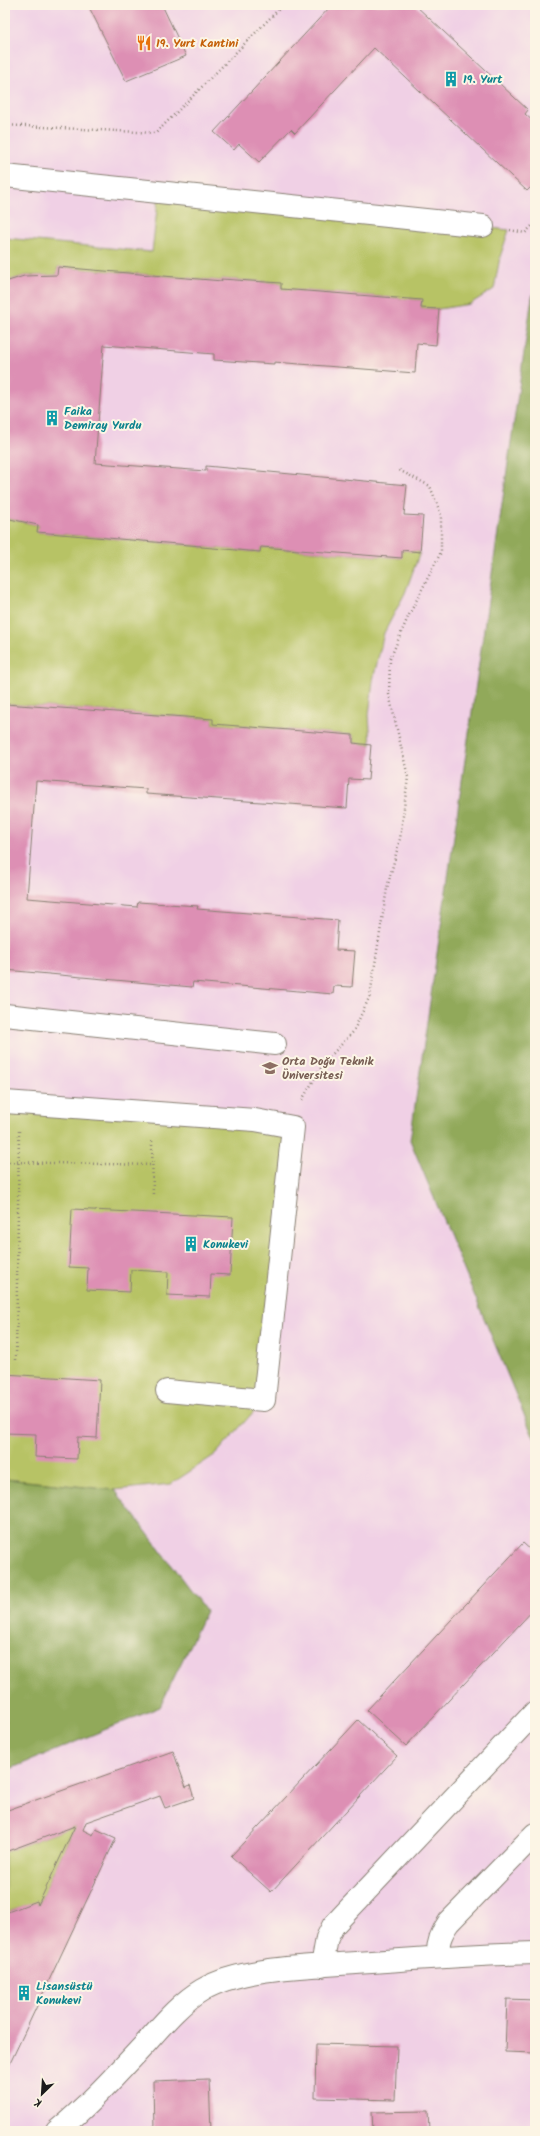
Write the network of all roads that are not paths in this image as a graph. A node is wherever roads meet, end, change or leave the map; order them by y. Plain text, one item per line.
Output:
1 (5, 176) edge
2 (482, 226) dead end
3 (5, 1014) edge
4 (275, 1044) dead end
5 (12, 1103) edge
6 (167, 1391) dead end
7 (535, 1712) edge
8 (535, 1834) edge
9 (535, 1953) edge
10 (438, 1957) junction
11 (322, 1966) junction
12 (57, 2131) edge

1 - 2 street
3 - 4 street
5 - 6 street
7 - 11 street
8 - 10 street
9 - 10 street
10 - 11 street
11 - 12 street

